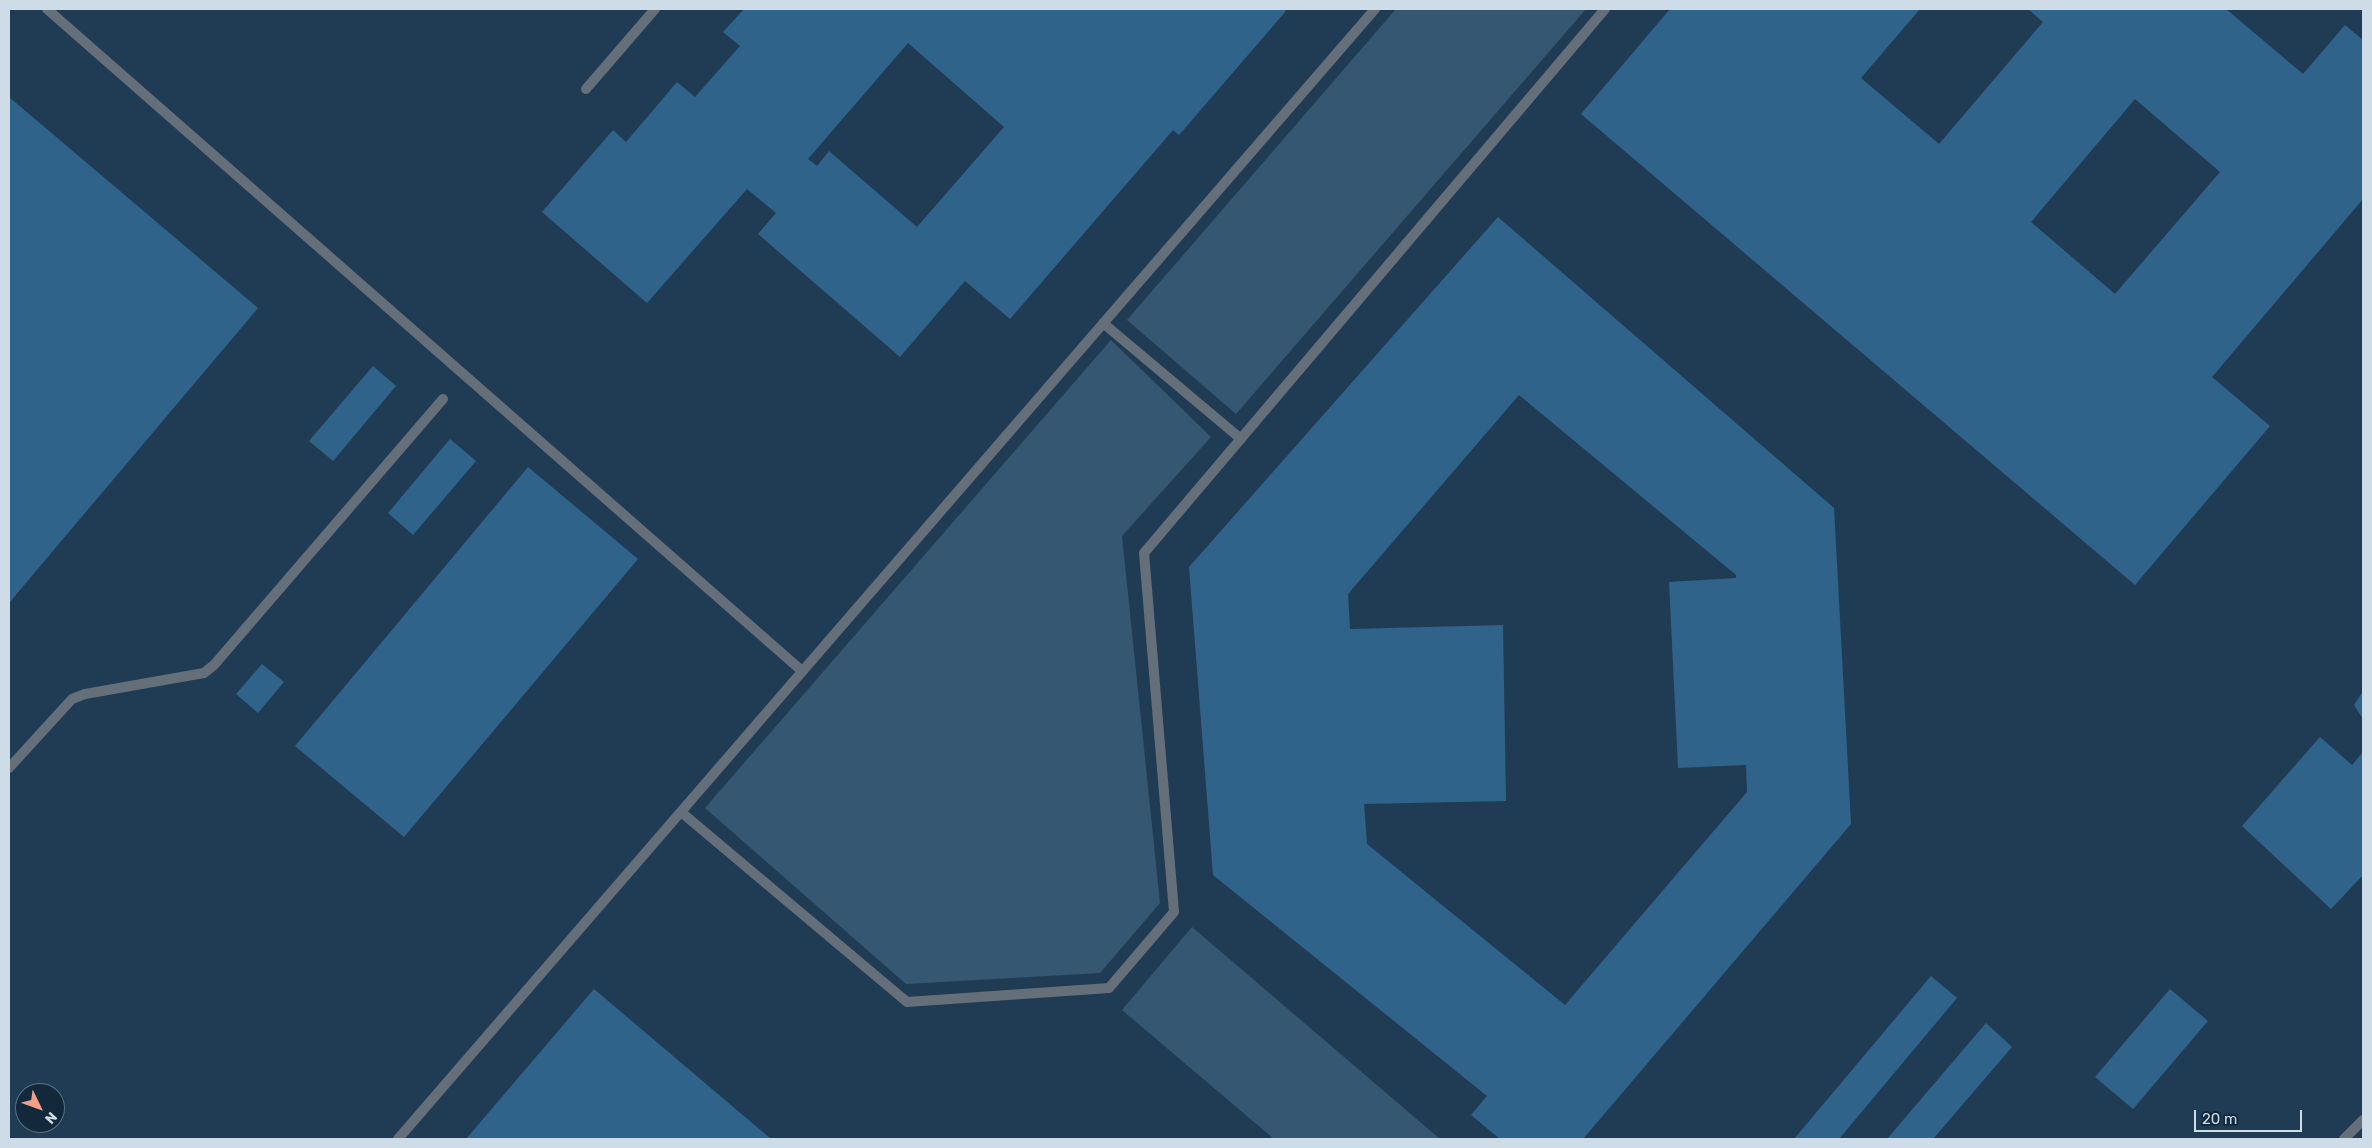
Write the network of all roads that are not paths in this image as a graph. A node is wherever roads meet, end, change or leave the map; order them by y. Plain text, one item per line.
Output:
1 (47, 9) edge
2 (655, 9) edge
3 (1375, 9) edge
4 (1605, 9) edge
5 (586, 89) dead end
6 (1103, 323) junction
7 (443, 399) dead end
8 (1241, 439) junction
9 (802, 671) junction
10 (9, 768) edge
11 (681, 812) junction
12 (2363, 1120) edge
13 (398, 1139) edge
14 (2344, 1139) edge

1 - 9 lane
2 - 5 lane
3 - 6 lane
4 - 8 lane
6 - 8 lane
6 - 9 lane
7 - 10 lane
8 - 11 lane
9 - 11 lane
11 - 13 lane
12 - 14 lane

